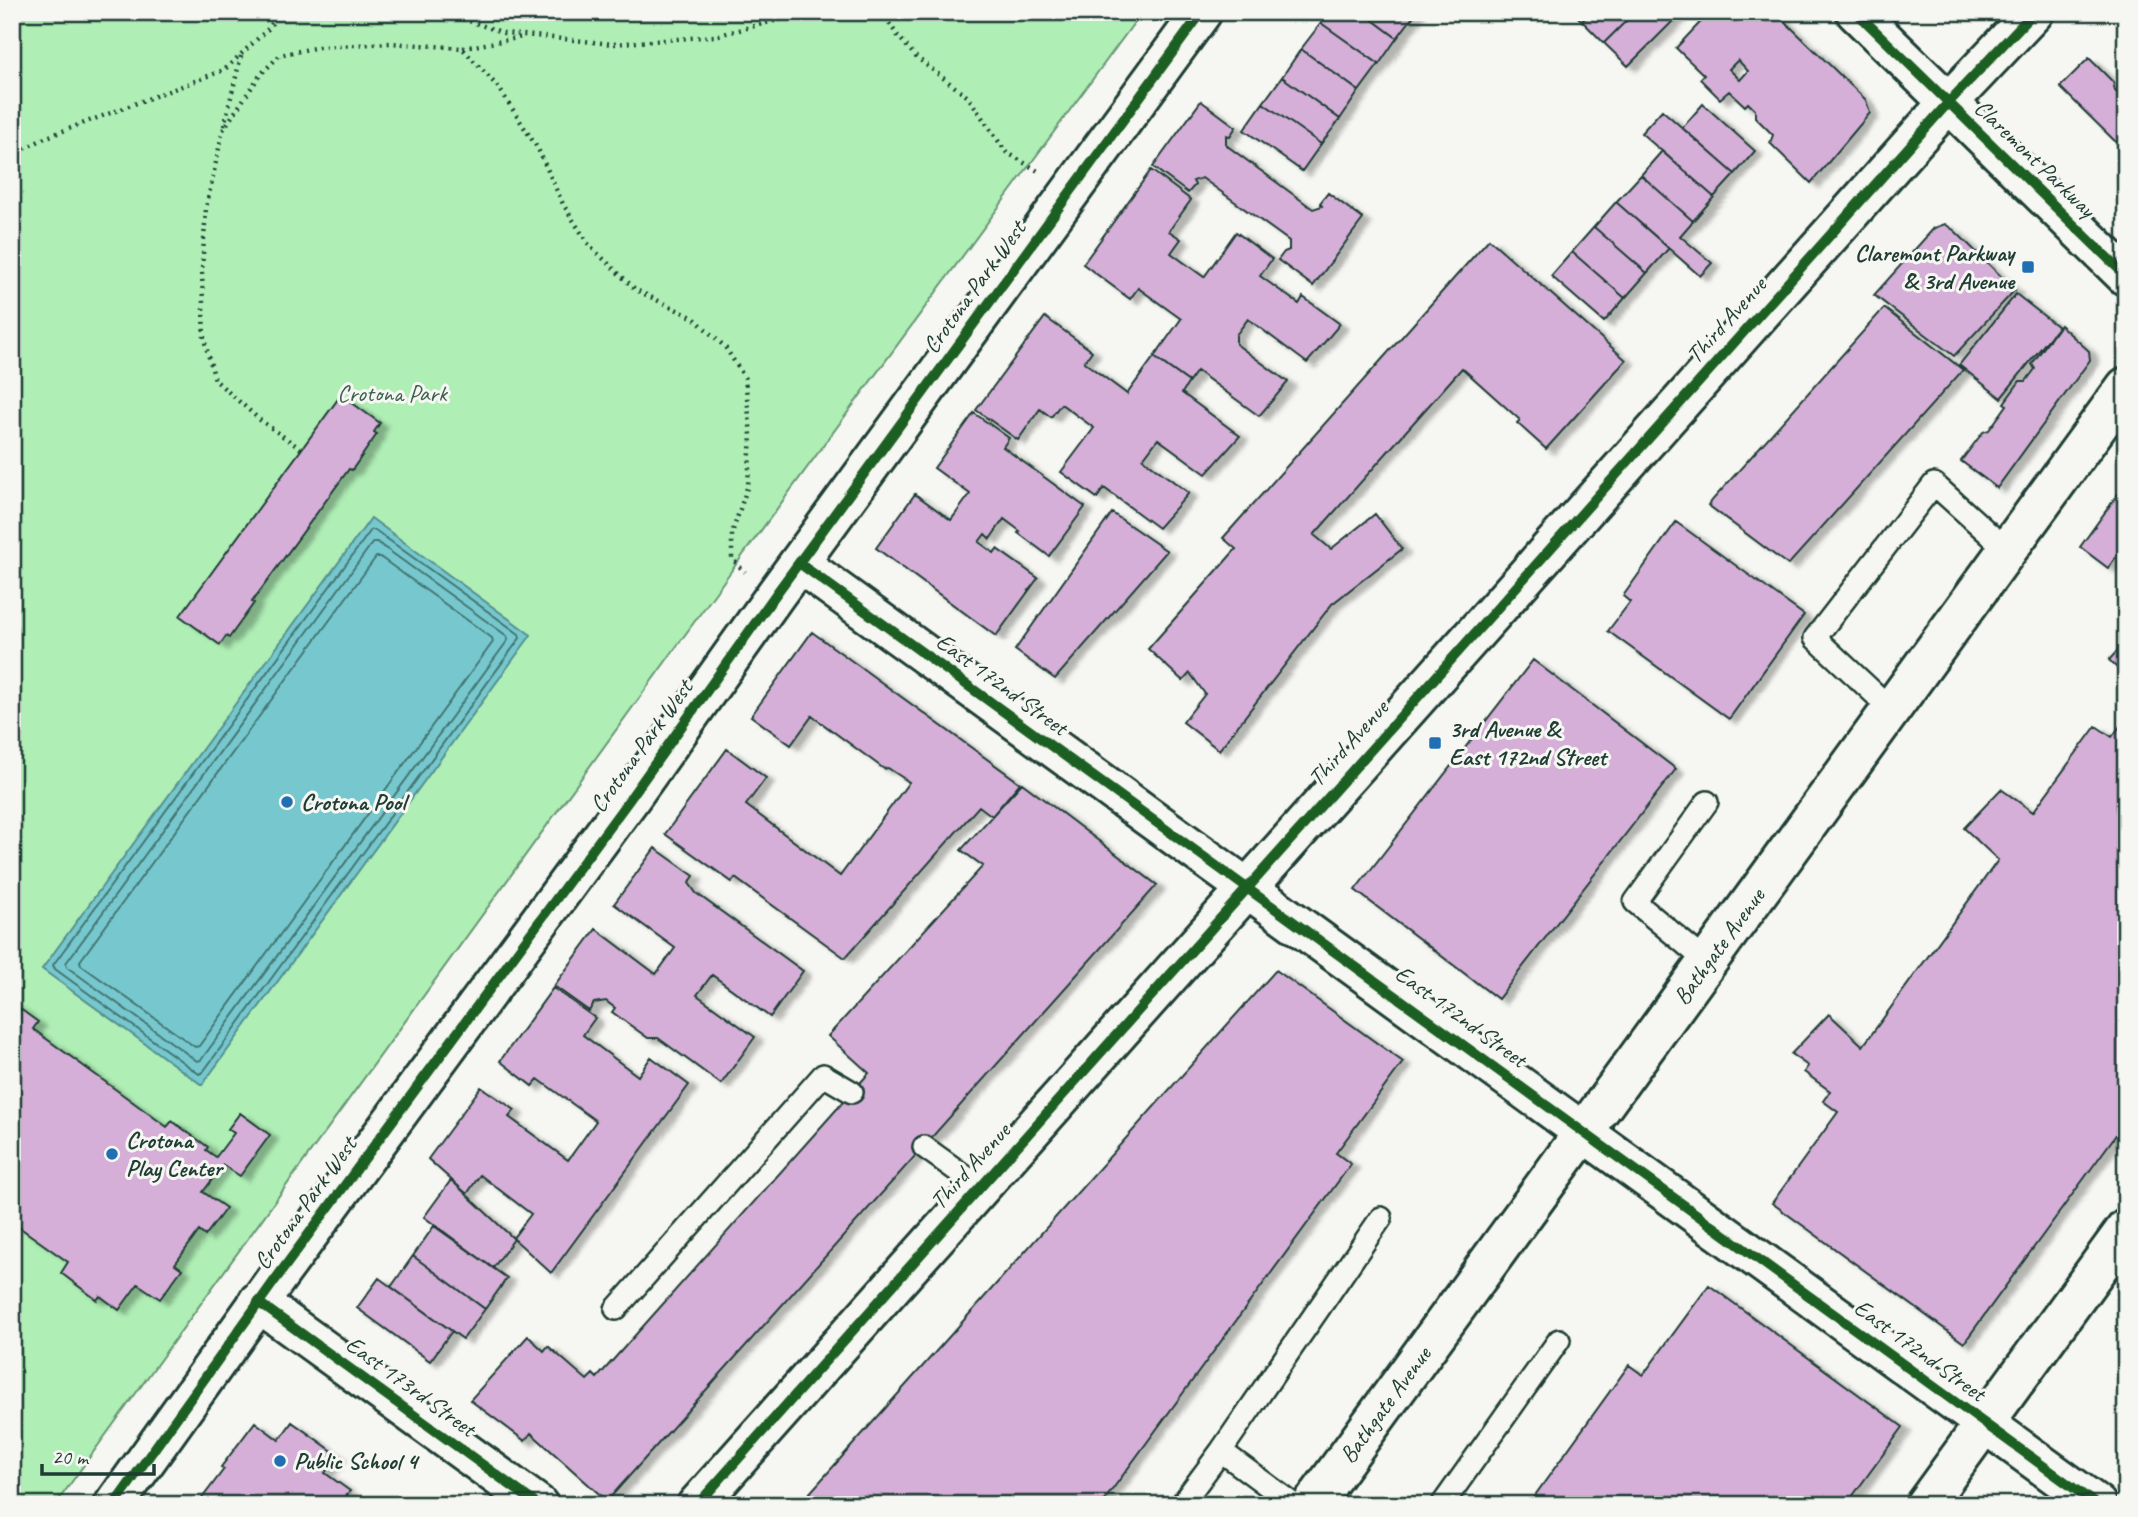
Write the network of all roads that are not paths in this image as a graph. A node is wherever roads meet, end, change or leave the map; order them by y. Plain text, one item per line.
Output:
1 (1202, 12) edge
2 (1856, 12) edge
3 (2034, 12) edge
4 (1948, 103) junction
5 (2126, 276) edge
6 (2126, 387) edge
7 (2008, 551) junction
8 (799, 563) junction
9 (1892, 710) junction
10 (1707, 802) dead end
11 (1247, 888) junction
12 (1707, 962) junction
13 (852, 1092) dead end
14 (1584, 1131) junction
15 (923, 1146) dead end
16 (981, 1186) junction
17 (1381, 1218) dead end
18 (2126, 1229) edge
19 (258, 1302) junction
20 (617, 1309) dead end
21 (1559, 1340) dead end
22 (1985, 1423) junction
23 (1222, 1451) junction
24 (114, 1505) edge
25 (538, 1505) edge
26 (697, 1505) edge
27 (1181, 1505) edge
28 (1294, 1505) edge
29 (1312, 1505) edge
30 (1442, 1505) edge
31 (1925, 1505) edge
32 (2097, 1505) edge

1 - 8 street, Crotona Park West
2 - 4 street, Claremont Parkway
3 - 4 street, Third Avenue
4 - 5 street, Claremont Parkway
4 - 11 street, Third Avenue
6 - 7 street, Bathgate Avenue
7 - 9 street, Bathgate Avenue
7 - 9 lane
8 - 11 street, East 172nd Street
8 - 19 street, Crotona Park West
9 - 12 street, Bathgate Avenue
10 - 12 lane
11 - 14 street, East 172nd Street
11 - 16 street, Third Avenue
12 - 14 street, Bathgate Avenue
13 - 20 lane
14 - 22 street, East 172nd Street
14 - 29 street, Bathgate Avenue
15 - 16 lane
16 - 26 street, Third Avenue
17 - 23 lane
18 - 22 street
19 - 24 street, Crotona Park West
19 - 25 street, East 173rd Street
21 - 30 lane
22 - 31 street
22 - 32 street, East 172nd Street
23 - 27 lane
23 - 28 lane

